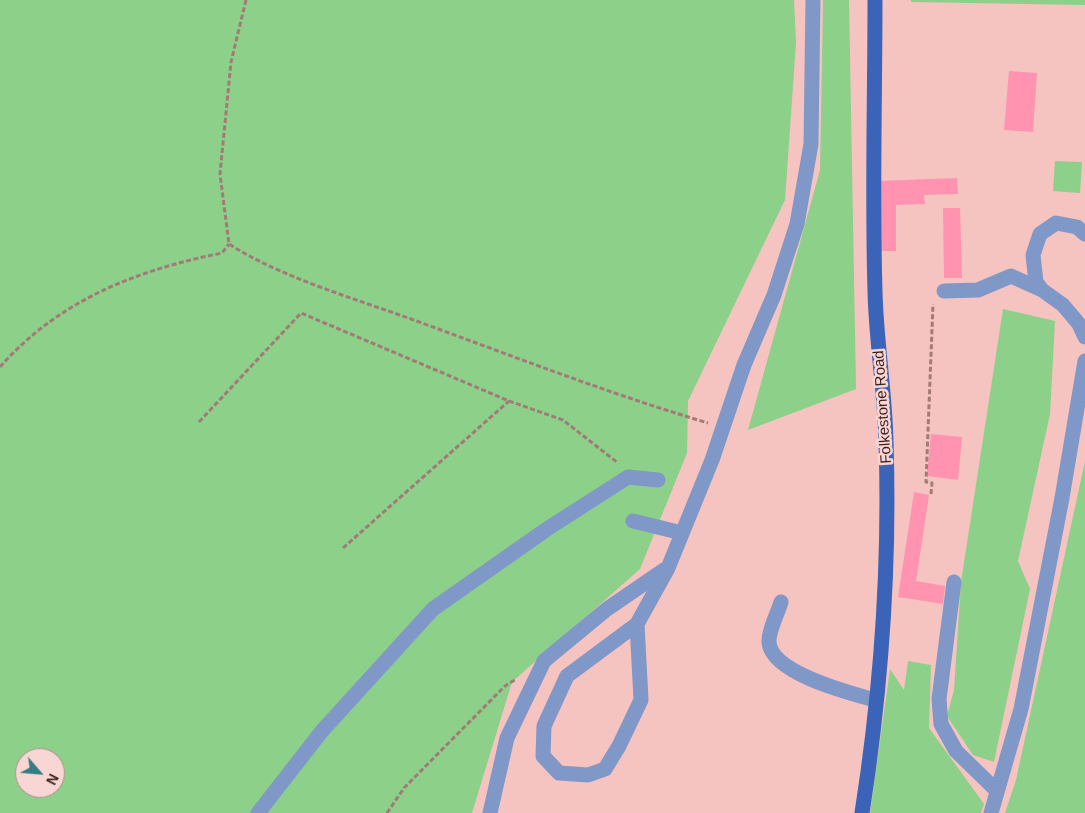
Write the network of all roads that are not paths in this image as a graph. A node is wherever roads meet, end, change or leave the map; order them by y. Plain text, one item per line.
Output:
1 (813, 0) edge
2 (875, 0) edge
3 (1085, 234) edge
4 (1042, 290) junction
5 (938, 296) road end
6 (1085, 337) edge
7 (1085, 361) edge
8 (658, 480) dead end
9 (633, 521) dead end
10 (682, 533) junction
11 (668, 568) junction
12 (954, 582) dead end
13 (781, 602) dead end
14 (638, 624) junction
15 (875, 700) junction
16 (997, 791) junction
17 (258, 813) edge
18 (490, 813) edge
19 (862, 813) edge
20 (991, 813) edge

1 - 10 lane
2 - 15 main road, Folkestone Road
3 - 4 lane
4 - 5 lane
4 - 6 lane
7 - 16 lane
8 - 17 lane
9 - 10 lane
10 - 11 lane
11 - 14 lane
11 - 18 lane
12 - 16 lane
13 - 15 lane
14 - 14 lane
15 - 19 main road, Folkestone Road
16 - 20 lane

